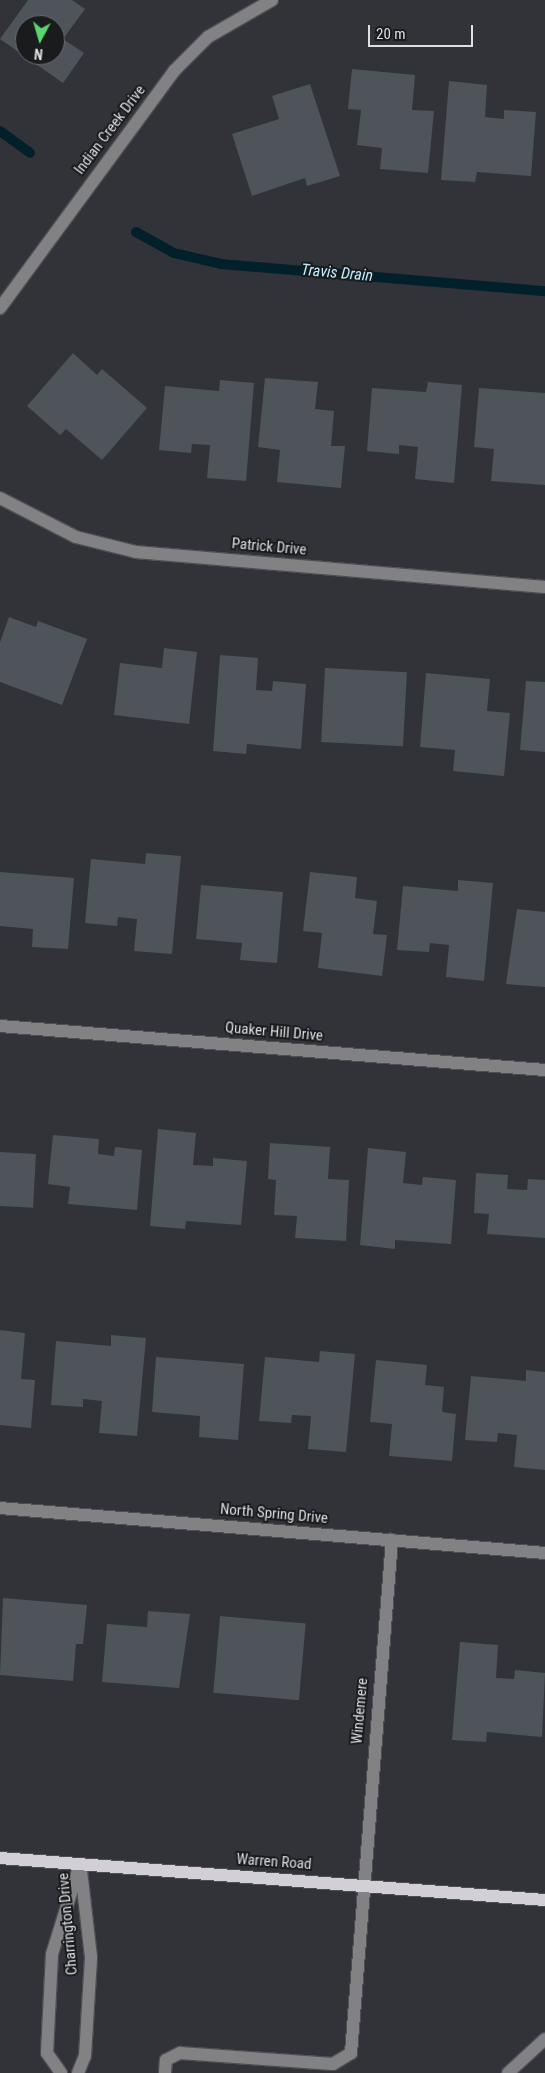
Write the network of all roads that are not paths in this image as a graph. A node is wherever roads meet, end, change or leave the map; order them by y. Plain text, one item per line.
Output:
1 (272, 0) edge
2 (0, 308) edge
3 (0, 498) edge
4 (545, 587) edge
5 (0, 1026) edge
6 (545, 1070) edge
7 (0, 1508) edge
8 (392, 1540) junction
9 (545, 1553) edge
10 (0, 1858) edge
11 (80, 1864) junction
12 (362, 1885) junction
13 (545, 1900) edge
14 (545, 2039) edge
15 (61, 2073) edge
16 (78, 2073) edge
17 (165, 2073) edge
18 (508, 2073) edge

1 - 2 street, Indian Creek Drive
3 - 4 street, Patrick Drive
5 - 6 street, Quaker Hill Drive
7 - 8 street, North Spring Drive
8 - 9 street, North Spring Drive
8 - 12 street, Windemere
10 - 11 main road, Warren Road
11 - 12 main road, Warren Road
11 - 15 street, Charrington Drive
11 - 16 street, Charrington Drive
12 - 13 main road, Warren Road
12 - 17 street, Windemere
14 - 18 street

